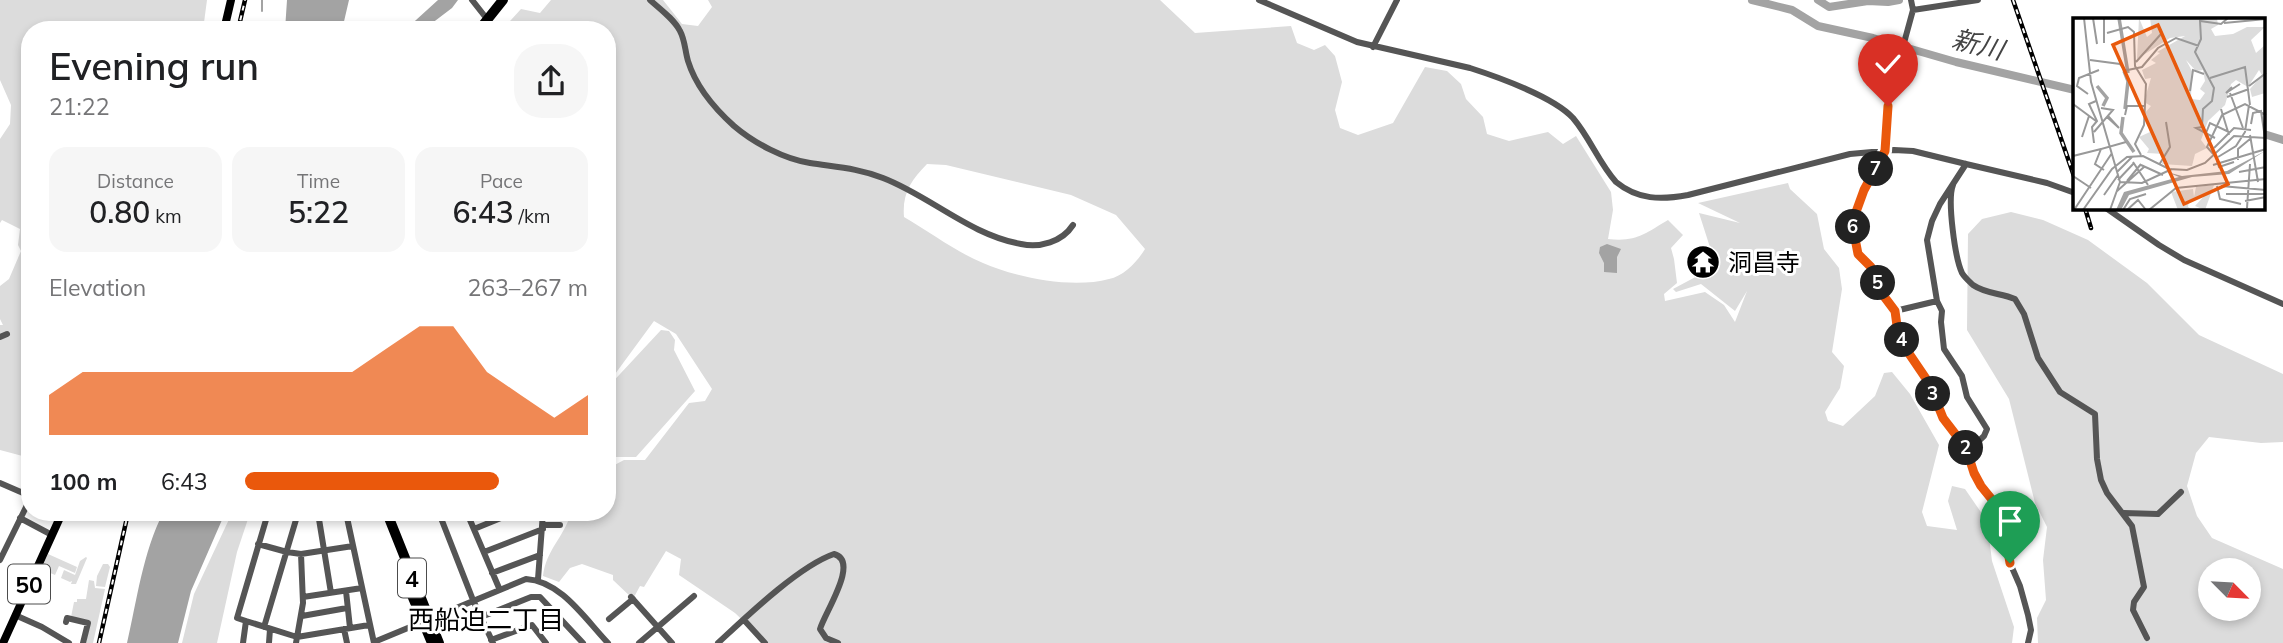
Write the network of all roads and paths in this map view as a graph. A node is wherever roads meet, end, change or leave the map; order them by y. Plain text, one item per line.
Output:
1 (231, 0) edge
2 (495, 0) edge
3 (503, 0) edge
4 (650, 0) edge
5 (1259, 0) edge
6 (1397, 0) edge
7 (1978, 0) edge
8 (473, 2) edge
9 (1912, 5) edge
10 (226, 21) edge
11 (487, 21) edge
12 (1373, 47) junction
13 (1885, 151) junction
14 (1966, 164) junction
15 (1953, 185) junction
16 (2073, 192) edge
17 (2109, 210) edge
18 (1073, 225) dead end
19 (1937, 301) junction
20 (2283, 304) edge
21 (1895, 311) junction
22 (1968, 452) junction
23 (0, 483) edge
24 (2181, 492) dead end
25 (21, 494) edge
26 (2124, 513) junction
27 (20, 518) edge
28 (26, 521) edge
29 (58, 521) edge
30 (265, 521) edge
31 (296, 521) edge
32 (319, 521) edge
33 (348, 521) edge
34 (384, 521) edge
35 (390, 521) edge
36 (442, 521) edge
37 (470, 521) edge
38 (494, 521) edge
39 (543, 521) edge
40 (560, 525) dead end
41 (543, 527) junction
42 (474, 529) junction
43 (52, 535) junction
44 (258, 544) junction
45 (354, 546) junction
46 (324, 550) junction
47 (287, 552) junction
48 (484, 552) junction
49 (302, 554) junction
50 (540, 555) junction
51 (0, 559) edge
52 (492, 573) junction
53 (538, 579) junction
54 (362, 588) junction
55 (499, 589) junction
56 (346, 591) junction
57 (331, 593) junction
58 (303, 597) junction
59 (694, 597) dead end
60 (473, 600) junction
61 (347, 608) junction
62 (15, 615) junction
63 (302, 615) junction
64 (481, 617) junction
65 (610, 619) dead end
66 (426, 620) junction
67 (744, 620) junction
68 (246, 621) junction
69 (66, 622) dead end
70 (369, 625) junction
71 (267, 628) junction
72 (347, 628) junction
73 (658, 628) junction
74 (2147, 638) dead end
75 (296, 640) edge
76 (727, 640) edge
77 (492, 641) edge
78 (374, 642) edge
79 (604, 642) edge
80 (3, 643) edge
81 (69, 643) edge
82 (83, 643) edge
83 (243, 643) edge
84 (269, 643) edge
85 (347, 643) edge
86 (432, 643) edge
87 (439, 643) edge
88 (546, 643) edge
89 (583, 643) edge
90 (639, 643) edge
91 (672, 643) edge
92 (718, 643) edge
93 (765, 643) edge
94 (838, 643) edge
95 (2028, 643) edge

1 - 10 main road
2 - 11 highway
3 - 11 highway
4 - 18 street
5 - 12 street
6 - 12 street
7 - 9 street
8 - 11 street
9 - 13 street
12 - 13 street
13 - 14 street
13 - 21 street
14 - 15 street
14 - 16 street
15 - 19 street
15 - 26 street
17 - 20 street
19 - 21 street
19 - 22 street
21 - 22 street
22 - 95 street
23 - 25 street
24 - 26 street
26 - 74 street
27 - 51 street
28 - 43 street
29 - 43 main road, 50
30 - 44 street
31 - 47 street
32 - 46 street
33 - 45 street
34 - 66 highway, 4
35 - 66 highway, 4
36 - 60 street
37 - 42 street
38 - 42 street
39 - 41 street
40 - 41 street
41 - 48 street
41 - 50 street
42 - 48 street
43 - 62 main road, 50
44 - 47 street
44 - 68 street
45 - 46 street
45 - 54 street
46 - 49 street
46 - 57 street
47 - 49 street
47 - 71 street
48 - 52 street
49 - 58 street
50 - 52 street
50 - 53 street
52 - 55 street
53 - 55 street
53 - 79 street
54 - 56 street
54 - 70 street
55 - 60 street
56 - 57 street
56 - 61 street
57 - 58 street
58 - 63 street
59 - 73 street
60 - 64 street
60 - 66 street
61 - 63 street
61 - 72 street
62 - 80 main road, 50
62 - 81 street
63 - 75 street
64 - 77 street
64 - 89 street
65 - 73 street
66 - 78 street
66 - 86 highway, 4
66 - 87 highway, 4
67 - 76 street
67 - 93 street
67 - 94 street
68 - 71 street
68 - 83 street
69 - 82 street
70 - 72 street
70 - 78 street
71 - 75 street
71 - 84 street
72 - 75 street
72 - 85 street
73 - 90 street
73 - 91 street
76 - 92 street
77 - 88 street

